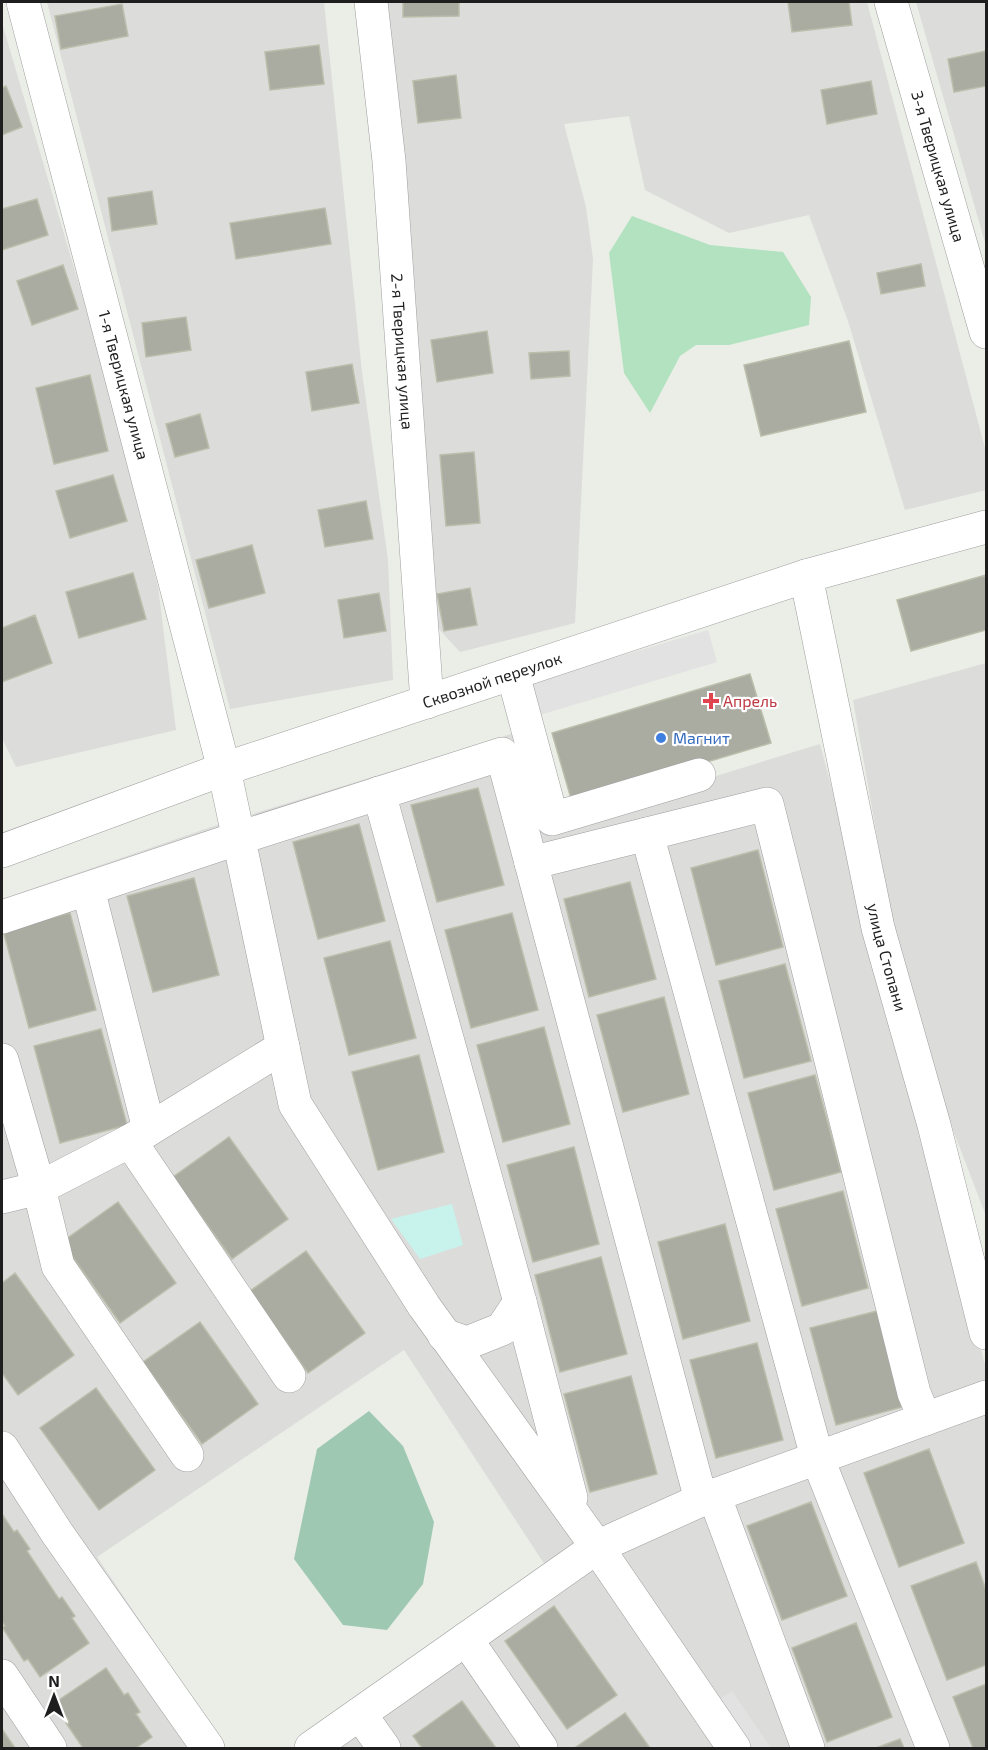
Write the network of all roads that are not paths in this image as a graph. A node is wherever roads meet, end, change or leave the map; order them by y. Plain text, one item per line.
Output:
1 (23, 2) edge
2 (371, 2) edge
3 (891, 2) edge
4 (987, 332) edge
5 (987, 527) edge
6 (806, 576) junction
7 (513, 674) junction
8 (427, 702) junction
9 (224, 769) junction
10 (699, 775) dead end
11 (379, 793) junction
12 (647, 834) junction
13 (239, 838) junction
14 (2, 851) edge
15 (531, 863) junction
16 (88, 889) junction
17 (2, 917) edge
18 (283, 1047) junction
19 (2, 1060) edge
20 (140, 1135) junction
21 (39, 1188) junction
22 (2, 1197) edge
23 (520, 1302) junction
24 (987, 1333) edge
25 (444, 1335) junction
26 (289, 1376) dead end
27 (987, 1397) edge
28 (925, 1419) junction
29 (186, 1455) dead end
30 (817, 1457) junction
31 (7, 1468) edge
32 (707, 1498) junction
33 (576, 1518) junction
34 (597, 1547) junction
35 (466, 1639) junction
36 (2, 1676) edge
37 (360, 1714) junction
38 (50, 1749) edge
39 (208, 1749) edge
40 (311, 1749) edge
41 (384, 1749) edge
42 (541, 1749) edge
43 (734, 1749) edge
44 (808, 1749) edge
45 (933, 1749) edge

1 - 9 street, 1-я Тверицкая улица
2 - 8 street, 2-я Тверицкая улица
3 - 4 street, 3-я Тверицкая улица
5 - 6 street, Сквозной переулок
6 - 7 street, Сквозной переулок
6 - 24 street, улица Стопани
7 - 8 street, Сквозной переулок
7 - 10 street
8 - 9 street, Сквозной переулок
9 - 13 street, 1-я Тверицкая улица
9 - 14 street, Сквозной переулок
11 - 13 street
11 - 15 street
11 - 23 street
12 - 15 street
12 - 28 street
12 - 30 street
13 - 16 street
13 - 18 street, 1-я Тверицкая улица
15 - 32 street
16 - 17 street
16 - 20 street
18 - 20 street
18 - 25 street, 1-я Тверицкая улица
19 - 21 street
20 - 21 street
20 - 26 street
21 - 22 street
21 - 29 street
23 - 25 street
23 - 33 street
25 - 33 street, 1-я Тверицкая улица
27 - 28 street
28 - 30 street
30 - 32 street
30 - 45 street
31 - 39 street
32 - 34 street
32 - 44 street
33 - 34 street, 1-я Тверицкая улица
34 - 35 street
34 - 43 street, 1-я Тверицкая улица
35 - 37 street
35 - 42 street
36 - 38 street
37 - 40 street
37 - 41 street

